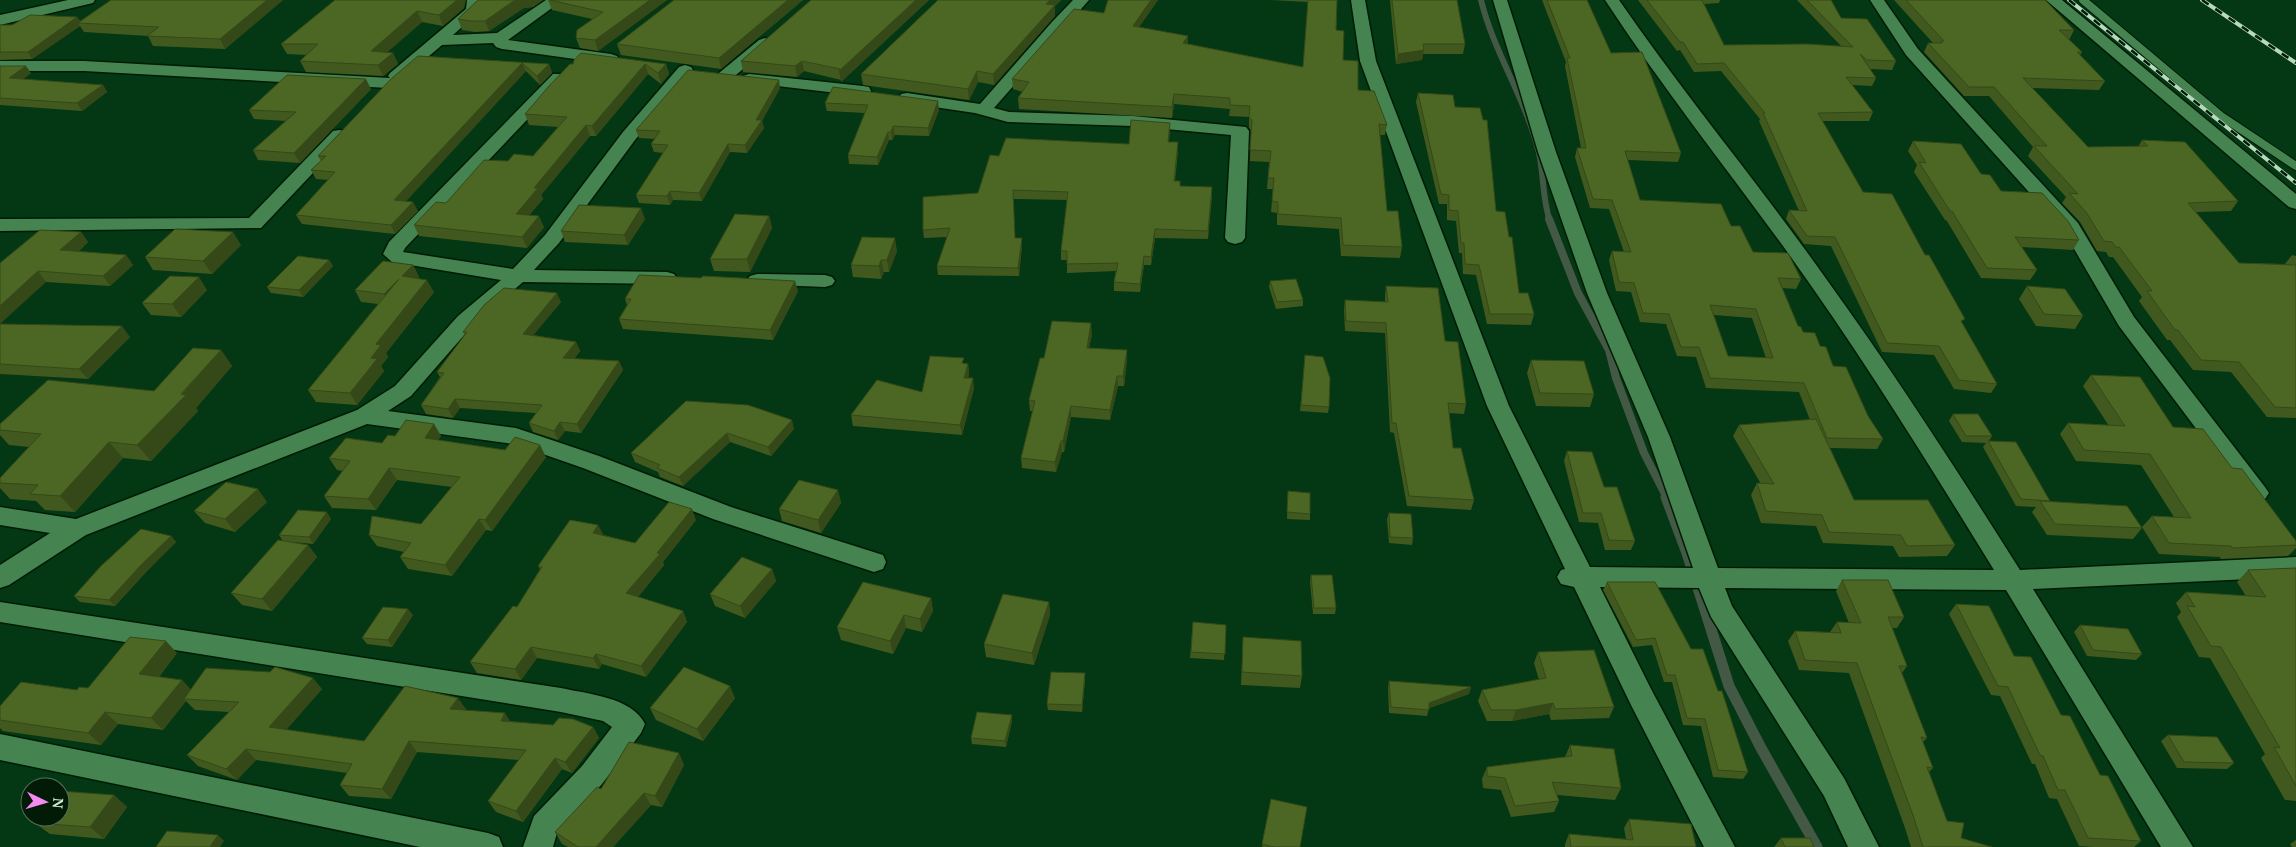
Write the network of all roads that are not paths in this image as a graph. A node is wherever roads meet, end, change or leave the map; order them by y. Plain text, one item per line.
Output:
1 (88, 0) edge
2 (474, 0) edge
3 (556, 0) edge
4 (1082, 0) edge
5 (1358, 0) edge
6 (1500, 0) edge
7 (1612, 0) edge
8 (1877, 0) edge
9 (2053, 0) edge
10 (2082, 0) edge
11 (0, 20) edge
12 (778, 32) edge
13 (501, 38) junction
14 (437, 40) junction
15 (619, 46) edge
16 (580, 55) junction
17 (604, 58) junction
18 (630, 62) edge
19 (0, 66) edge
20 (697, 72) junction
21 (860, 76) edge
22 (388, 83) junction
23 (846, 89) junction
24 (875, 93) edge
25 (894, 96) edge
26 (374, 97) edge
27 (983, 110) junction
28 (348, 125) edge
29 (2296, 166) edge
30 (2296, 203) edge
31 (8, 225) edge
32 (1235, 238) dead end
33 (0, 239) edge
34 (518, 276) junction
35 (682, 278) edge
36 (740, 279) edge
37 (825, 281) dead end
38 (365, 416) junction
39 (2266, 504) edge
40 (0, 516) edge
41 (76, 528) junction
42 (874, 562) dead end
43 (2296, 567) edge
44 (1576, 577) junction
45 (0, 578) edge
46 (1711, 580) junction
47 (2014, 580) junction
48 (0, 612) edge
49 (0, 747) edge
50 (488, 847) edge
51 (538, 847) edge
52 (1720, 847) edge
53 (1864, 847) edge
54 (2178, 847) edge

1 - 11 street
2 - 14 street
3 - 13 street
4 - 27 street
5 - 44 street
6 - 46 street
7 - 47 street
8 - 39 street
9 - 30 street
10 - 29 lane
12 - 20 street
13 - 14 street
13 - 16 street
14 - 22 street
15 - 17 street
16 - 17 street
16 - 34 street
17 - 18 street
19 - 22 street
20 - 23 street
20 - 34 street
21 - 23 street
22 - 26 street
23 - 24 street
25 - 27 street
27 - 32 street
28 - 31 street
31 - 33 street
34 - 35 street
34 - 38 street
36 - 37 street
38 - 41 street
38 - 42 street
40 - 41 street
41 - 45 street
43 - 47 street
44 - 46 street
44 - 52 street
46 - 47 street
46 - 53 street
47 - 54 street
48 - 51 street
49 - 50 street

